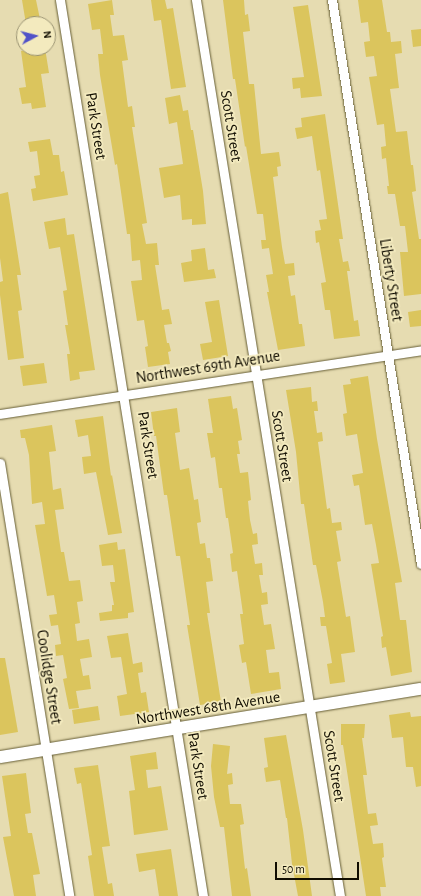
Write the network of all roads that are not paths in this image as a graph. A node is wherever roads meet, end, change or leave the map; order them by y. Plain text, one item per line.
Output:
1 (60, 0) edge
2 (196, 0) edge
3 (332, 0) edge
4 (421, 350) edge
5 (387, 355) junction
6 (255, 374) junction
7 (124, 396) junction
8 (0, 414) edge
9 (0, 463) edge
10 (421, 564) edge
11 (421, 689) edge
12 (309, 707) junction
13 (177, 730) junction
14 (46, 750) junction
15 (0, 757) edge
16 (68, 896) edge
17 (203, 896) edge
18 (340, 896) edge

1 - 7 street, Park Street
2 - 6 street, Scott Street
3 - 5 street, Liberty Street
4 - 5 street, Northwest 69th Avenue
5 - 6 street, Northwest 69th Avenue
5 - 10 street, Liberty Street
6 - 7 street, Northwest 69th Avenue
6 - 12 street, Scott Street
7 - 8 street, Northwest 69th Avenue
7 - 13 street, Park Street
9 - 14 street, Coolidge Street
11 - 12 street, Northwest 68th Avenue
12 - 13 street, Northwest 68th Avenue
12 - 18 street, Scott Street
13 - 14 street, Northwest 68th Avenue
13 - 17 street, Park Street
14 - 15 street, Northwest 68th Avenue
14 - 16 street, Coolidge Street

